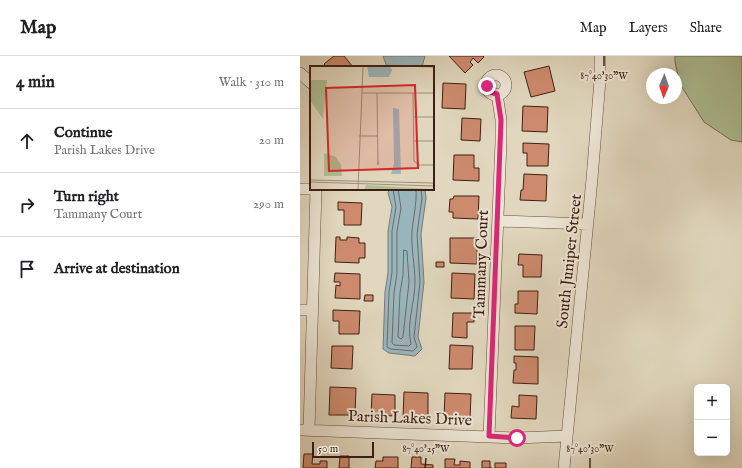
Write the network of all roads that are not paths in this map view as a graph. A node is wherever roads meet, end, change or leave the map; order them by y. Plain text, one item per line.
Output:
1 (600, 56) edge
2 (300, 73) edge
3 (310, 81) edge
4 (497, 94) dead end
5 (316, 190) edge
6 (498, 221) junction
7 (588, 224) junction
8 (300, 310) edge
9 (312, 310) junction
10 (305, 430) edge
11 (489, 436) junction
12 (567, 436) junction
13 (564, 468) edge

1 - 7 street, South Juniper Street
2 - 3 street
4 - 6 street, Tammany Court
5 - 9 street
6 - 7 street
6 - 11 street, Tammany Court
7 - 12 street, South Juniper Street
8 - 9 street
9 - 10 street
10 - 11 street, Parish Lakes Drive
11 - 12 street, Parish Lakes Drive
12 - 13 street, South Juniper Street

